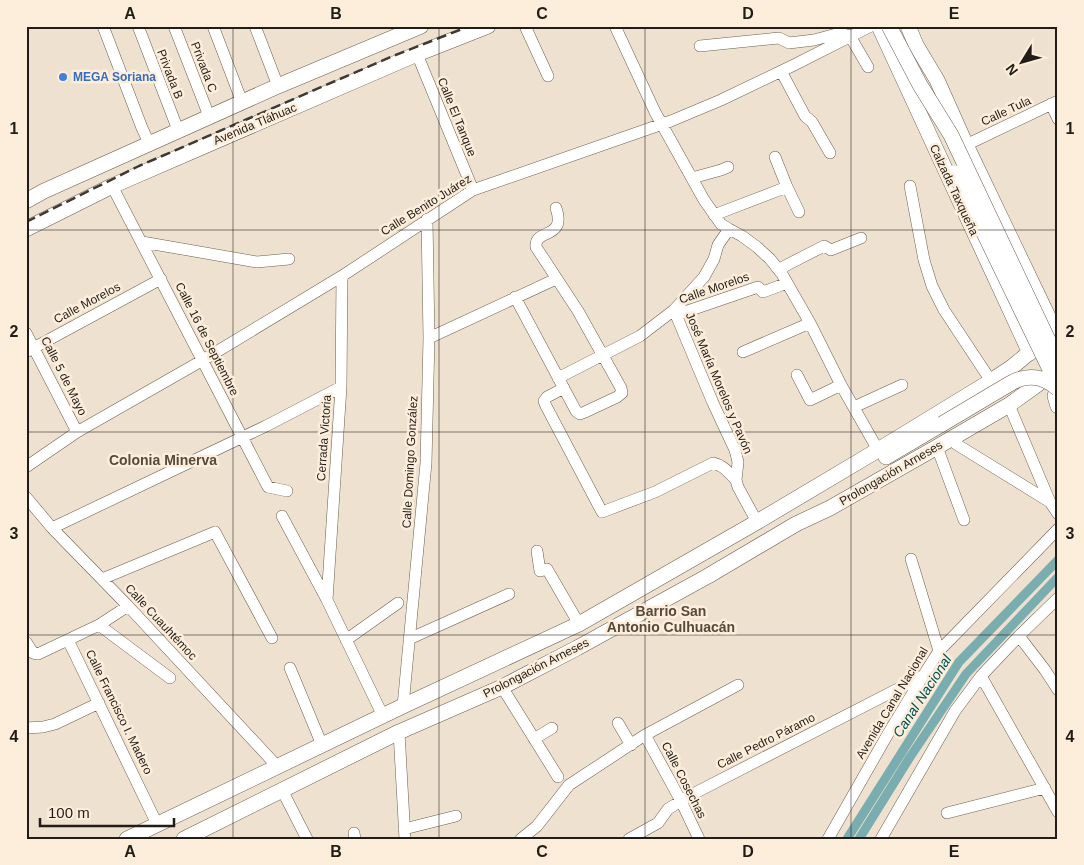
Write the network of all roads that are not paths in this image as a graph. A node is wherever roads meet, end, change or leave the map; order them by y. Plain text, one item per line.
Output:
1 (103, 26) edge
2 (138, 26) edge
3 (174, 26) edge
4 (213, 26) edge
5 (255, 26) edge
6 (421, 26) edge
7 (488, 26) edge
8 (525, 26) edge
9 (615, 26) edge
10 (870, 26) edge
11 (879, 26) edge
12 (889, 26) edge
13 (908, 26) edge
14 (850, 36) junction
15 (916, 45) junction
16 (700, 46) dead end
17 (417, 54) junction
18 (868, 67) dead end
19 (781, 71) junction
20 (548, 76) dead end
21 (278, 86) junction
22 (242, 102) junction
23 (1054, 103) edge
24 (209, 116) junction
25 (1058, 119) edge
26 (661, 124) junction
27 (178, 130) junction
28 (149, 143) junction
29 (966, 145) junction
30 (830, 153) dead end
31 (775, 157) dead end
32 (728, 167) dead end
33 (692, 178) junction
34 (112, 186) junction
35 (910, 186) dead end
36 (787, 187) junction
37 (472, 190) junction
38 (26, 201) edge
39 (556, 208) dead end
40 (799, 212) dead end
41 (714, 215) junction
42 (427, 219) junction
43 (26, 228) edge
44 (729, 230) junction
45 (861, 238) dead end
46 (142, 242) junction
47 (289, 259) dead end
48 (779, 269) junction
49 (342, 276) junction
50 (556, 279) junction
51 (161, 280) junction
52 (787, 282) junction
53 (515, 297) junction
54 (1038, 297) junction
55 (675, 312) junction
56 (1012, 313) junction
57 (810, 323) junction
58 (1056, 330) edge
59 (26, 333) edge
60 (429, 338) junction
61 (30, 350) edge
62 (743, 352) dead end
63 (1030, 353) junction
64 (603, 355) junction
65 (203, 360) junction
66 (1058, 361) edge
67 (1058, 368) edge
68 (796, 375) dead end
69 (558, 378) junction
70 (991, 381) junction
71 (842, 385) junction
72 (902, 385) dead end
73 (1055, 385) edge
74 (341, 387) junction
75 (564, 388) junction
76 (1009, 405) junction
77 (1058, 406) edge
78 (854, 407) junction
79 (77, 432) junction
80 (242, 438) junction
81 (956, 444) dead end
82 (938, 447) junction
83 (878, 450) junction
84 (26, 467) edge
85 (736, 480) junction
86 (287, 491) dead end
87 (26, 496) edge
88 (1050, 502) junction
89 (773, 512) junction
90 (1058, 514) edge
91 (282, 516) dead end
92 (964, 520) dead end
93 (757, 522) junction
94 (52, 528) junction
95 (1058, 529) edge
96 (537, 550) dead end
97 (911, 559) dead end
98 (102, 579) junction
99 (509, 594) dead end
100 (1058, 598) edge
101 (327, 600) junction
102 (398, 603) dead end
103 (128, 606) junction
104 (579, 624) junction
105 (99, 625) junction
106 (1019, 636) junction
107 (272, 638) dead end
108 (410, 639) junction
109 (68, 640) junction
110 (346, 640) junction
111 (26, 642) edge
112 (939, 651) junction
113 (290, 668) dead end
114 (923, 676) junction
115 (981, 676) junction
116 (170, 678) dead end
117 (738, 685) dead end
118 (502, 687) junction
119 (1058, 690) edge
120 (99, 703) junction
121 (403, 706) junction
122 (383, 716) junction
123 (618, 722) dead end
124 (26, 728) edge
125 (552, 728) dead end
126 (399, 732) junction
127 (645, 735) junction
128 (534, 739) junction
129 (322, 745) junction
130 (631, 745) junction
131 (277, 766) junction
132 (558, 777) dead end
133 (1045, 788) junction
134 (282, 790) junction
135 (681, 801) junction
136 (1058, 812) edge
137 (947, 814) dead end
138 (456, 816) dead end
139 (156, 824) junction
140 (405, 834) edge
141 (126, 839) edge
142 (184, 839) edge
143 (307, 839) edge
144 (521, 839) edge
145 (629, 839) edge
146 (699, 839) edge
147 (828, 839) edge
148 (881, 839) edge

1 - 28 street
2 - 27 street, Privada B
3 - 24 street, Privada C
4 - 22 street
5 - 21 street
6 - 21 main road, Avenida Tláhuac
7 - 17 main road, Avenida Tláhuac
8 - 20 street
9 - 26 street
10 - 14 street, Calle Benito Juárez
11 - 56 main road, Calzada Taxqueña
12 - 66 main road, Calzada Taxqueña, bridge
13 - 15 main road, Calzada Taxqueña
14 - 16 street
14 - 18 street
14 - 19 street, Calle Benito Juárez
15 - 29 main road, Calzada Taxqueña
15 - 73 main road, Calzada Taxqueña, bridge
17 - 34 main road, Avenida Tláhuac
17 - 37 street, Calle El Tanque
19 - 26 street, Calle Benito Juárez
19 - 30 street
21 - 22 main road, Avenida Tláhuac
22 - 24 main road, Avenida Tláhuac
23 - 25 street
23 - 29 street, Calle Tula
24 - 27 main road, Avenida Tláhuac
26 - 33 street
26 - 37 street, Calle Benito Juárez
27 - 28 main road, Avenida Tláhuac
28 - 38 main road, Avenida Tláhuac
29 - 54 main road, Calzada Taxqueña
31 - 36 street
32 - 33 street
33 - 41 street
34 - 43 main road, Avenida Tláhuac
34 - 46 street, Calle 16 de Septiembre
35 - 70 street
36 - 40 street
36 - 41 street
37 - 42 street, Calle Benito Juárez
39 - 50 street
41 - 44 street
42 - 49 street, Calle Benito Juárez
42 - 60 street, Calle Domingo González
44 - 48 street
44 - 55 street, Calle Morelos
45 - 48 street
46 - 47 street
46 - 51 street, Calle 16 de Septiembre
48 - 52 street
49 - 65 street, Calle Benito Juárez
49 - 74 street, Cerrada Victoria
50 - 53 street
50 - 64 street
51 - 61 street, Calle Morelos
51 - 65 street, Calle 16 de Septiembre
52 - 55 street, Calle Morelos
52 - 57 street
53 - 60 street
53 - 69 street
54 - 56 main road
54 - 58 main road, Calzada Taxqueña
55 - 64 street, Calle Morelos
55 - 85 street, José María Morelos y Pavón
56 - 63 main road, Calzada Taxqueña
57 - 62 street
57 - 71 street
58 - 63 main road, Prolongación Arneses
59 - 61 street, Calle 5 de Mayo
60 - 108 street, Calle Domingo González
61 - 79 street, Calle 5 de Mayo
63 - 70 main road, Prolongación Arneses
64 - 69 street, Calle Morelos
64 - 75 street
65 - 79 street, Calle Benito Juárez
65 - 80 street, Calle 16 de Septiembre
67 - 73 main road, Prolongación Arneses
68 - 71 street
69 - 75 street
70 - 83 main road, Prolongación Arneses
71 - 78 street
72 - 78 street
73 - 76 main road, Prolongación Arneses
73 - 77 main road, Calzada Taxqueña
73 - 89 main road, bridge
74 - 80 street
74 - 101 street, Cerrada Victoria
75 - 85 street
76 - 82 main road, Prolongación Arneses
76 - 88 street
78 - 83 street
79 - 84 street, Calle Benito Juárez
80 - 86 street, Calle 16 de Septiembre
80 - 94 street
81 - 88 street
82 - 92 street
82 - 118 main road, Prolongación Arneses
83 - 89 main road, Prolongación Arneses
85 - 93 street, José María Morelos y Pavón
87 - 94 street, Calle Cuauhtémoc
88 - 90 street
89 - 93 main road, Prolongación Arneses
91 - 101 street
93 - 104 main road, Prolongación Arneses
94 - 98 street, Calle Cuauhtémoc
95 - 112 street, Avenida Canal Nacional
96 - 104 street
97 - 112 street
98 - 103 street, Calle Cuauhtémoc
98 - 107 street
99 - 108 street
100 - 106 street
101 - 110 street
102 - 110 street
103 - 105 street, Calle Francisco I. Madero
103 - 131 street, Calle Cuauhtémoc
104 - 121 main road, Prolongación Arneses
105 - 109 street, Calle Francisco I. Madero
105 - 116 street
106 - 115 street
106 - 119 street
108 - 121 street, Calle Domingo González
109 - 111 street, Calle Francisco I. Madero
109 - 120 street, Calle Francisco I. Madero
110 - 122 street
112 - 114 street, Avenida Canal Nacional
113 - 129 street
114 - 135 street, Calle Pedro Páramo
114 - 147 street, Avenida Canal Nacional
115 - 133 street
115 - 148 street
117 - 127 street
118 - 126 main road, Prolongación Arneses
118 - 128 street
120 - 124 street
120 - 139 street, Calle Francisco I. Madero
121 - 122 main road, Prolongación Arneses
122 - 129 main road, Prolongación Arneses
123 - 130 street
125 - 128 street
126 - 134 main road, Prolongación Arneses
126 - 140 street
127 - 130 street
127 - 135 street, Calle Cosechas
128 - 132 street
129 - 131 main road, Prolongación Arneses
130 - 144 street
131 - 139 main road, Prolongación Arneses
133 - 136 street
133 - 137 street
134 - 142 main road, Prolongación Arneses
134 - 143 street
135 - 145 street, Calle Pedro Páramo
135 - 146 street, Calle Cosechas
138 - 140 street
139 - 141 main road, Prolongación Arneses

